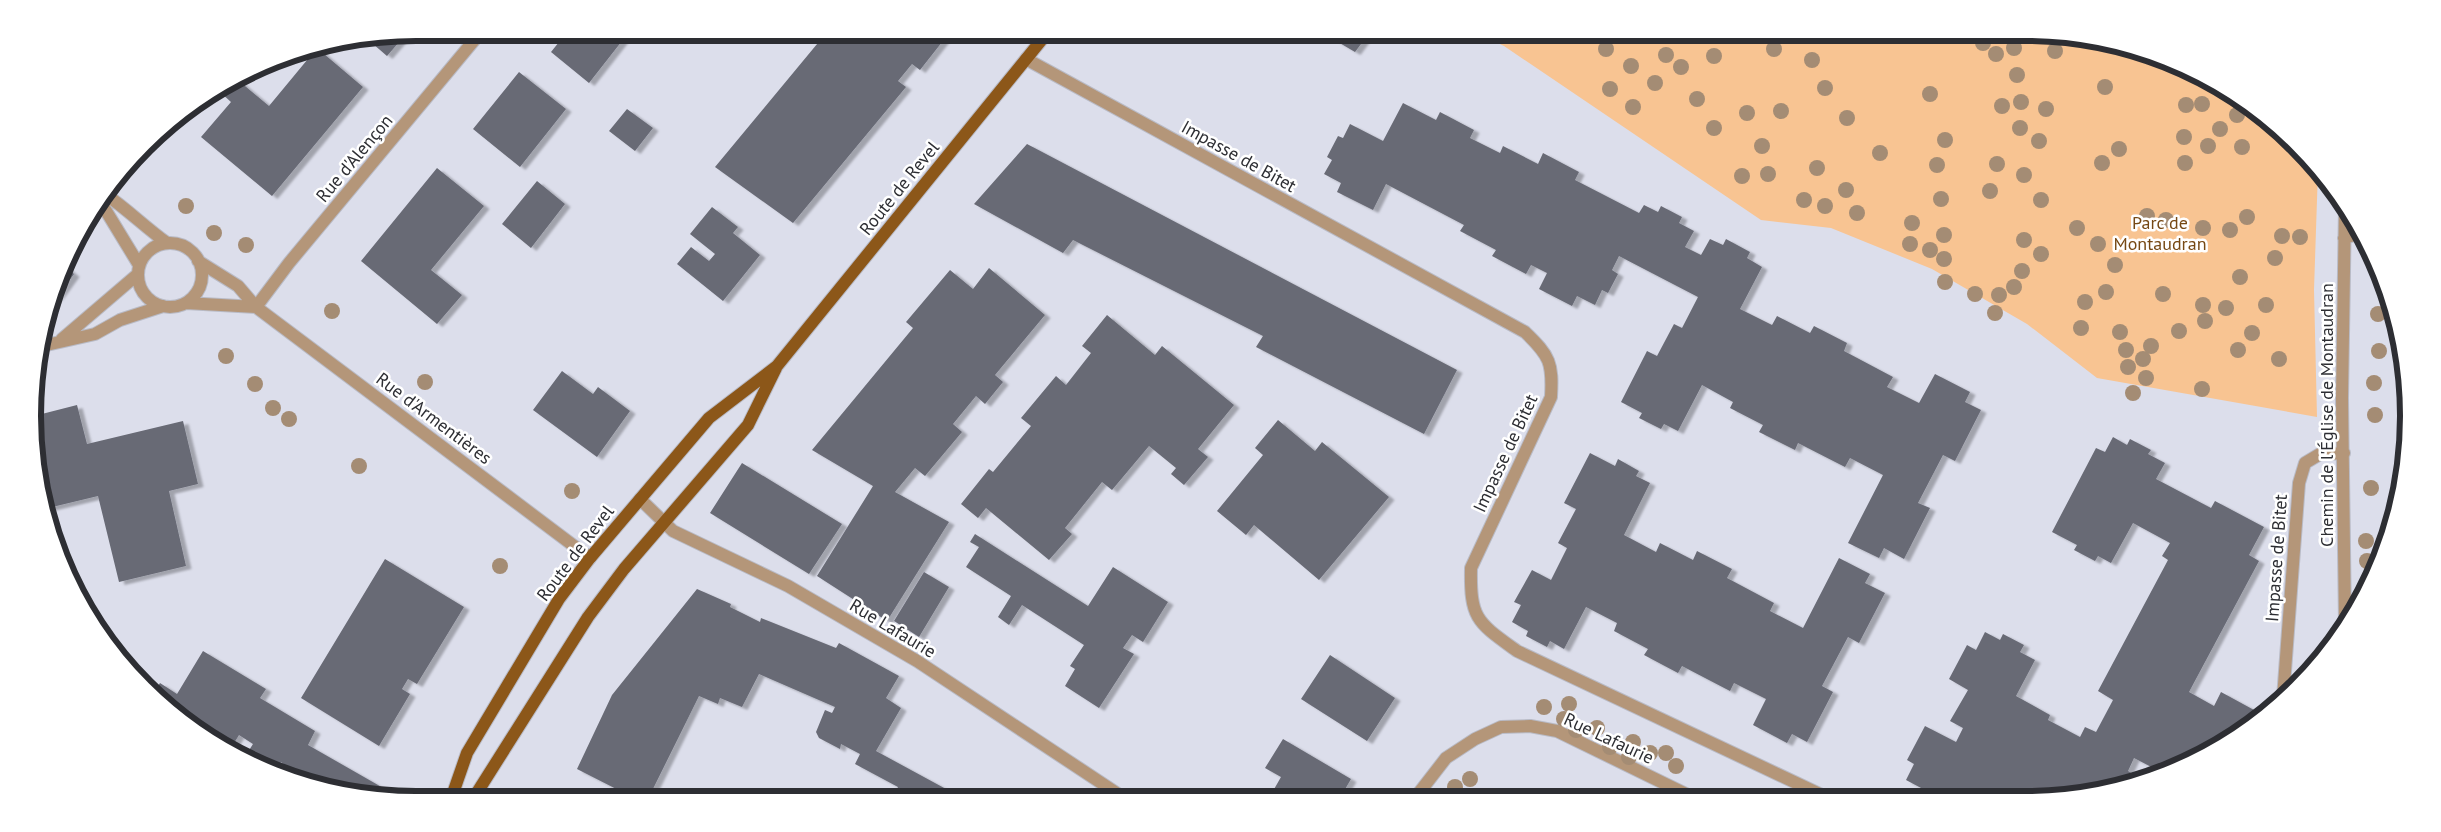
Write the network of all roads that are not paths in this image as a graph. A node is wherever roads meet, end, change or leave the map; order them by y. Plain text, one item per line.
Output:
1 (473, 41) edge
2 (1041, 41) edge
3 (1026, 59) junction
4 (111, 198) edge
5 (104, 208) edge
6 (2345, 220) edge
7 (2353, 235) edge
8 (2344, 238) junction
9 (167, 243) junction
10 (198, 260) junction
11 (138, 270) junction
12 (186, 303) junction
13 (162, 306) junction
14 (256, 307) junction
15 (56, 343) junction
16 (48, 345) edge
17 (777, 366) junction
18 (2344, 452) junction
19 (640, 499) junction
20 (665, 523) junction
21 (590, 558) junction
22 (2345, 611) edge
23 (2284, 687) edge
24 (454, 791) edge
25 (478, 791) edge
26 (1113, 791) edge
27 (1420, 791) edge
28 (1680, 791) edge
29 (1813, 791) edge

1 - 14 street, Rue d'Alençon
2 - 3 main road, Route de Revel
3 - 17 main road, Route de Revel
3 - 29 street, Impasse de Bitet
4 - 9 street
5 - 11 street
6 - 8 street, Chemin de l'Église de Montaudran
7 - 8 street
8 - 18 street, Chemin de l'Église de Montaudran
9 - 10 street
9 - 11 street
10 - 12 street
10 - 14 street, Rue d'Armentières
11 - 13 street
11 - 15 street
12 - 13 street
12 - 14 street
13 - 15 street
14 - 21 street, Rue d'Armentières
15 - 16 street
17 - 19 main road, Route de Revel
17 - 20 main road, Route de Revel
18 - 22 street, Chemin de l'Église de Montaudran
18 - 23 street, Impasse de Bitet
19 - 20 street, Rue Lafaurie
19 - 21 main road, Route de Revel
20 - 25 main road, Route de Revel
20 - 26 street, Rue Lafaurie
21 - 24 main road, Route de Revel
27 - 28 street, Rue Lafaurie

